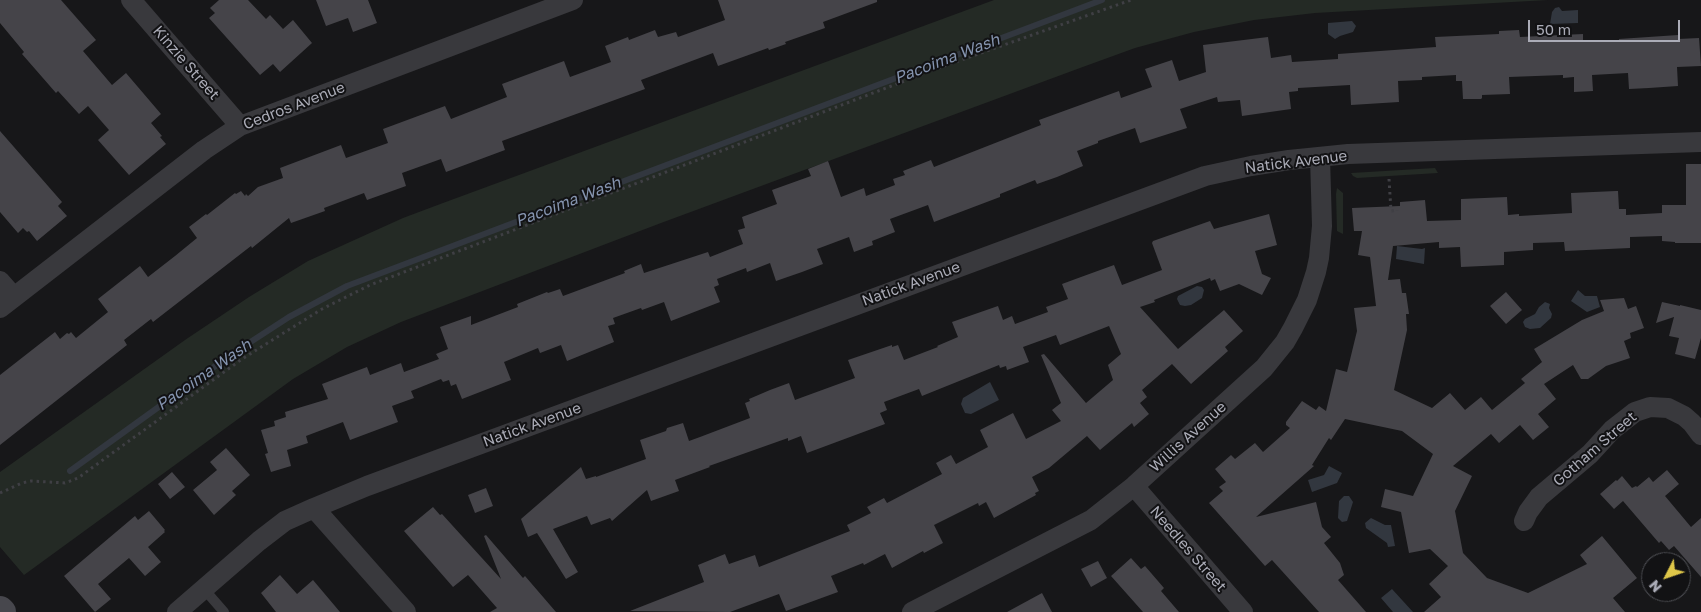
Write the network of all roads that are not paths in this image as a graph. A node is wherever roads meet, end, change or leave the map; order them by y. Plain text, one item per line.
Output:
1 (131, 0) edge
2 (573, 0) edge
3 (240, 126) junction
4 (1701, 142) edge
5 (1320, 157) junction
6 (0, 280) edge
7 (7, 302) edge
8 (1701, 434) edge
9 (1134, 486) junction
10 (314, 508) junction
11 (1524, 521) dead end
12 (204, 589) junction
13 (177, 612) edge
14 (224, 612) edge
15 (406, 612) edge
16 (912, 612) edge
17 (1243, 612) edge

1 - 3 street, Kinzie Street
2 - 3 street, Cedros Avenue
3 - 7 street, Cedros Avenue
4 - 5 street, Natick Avenue
5 - 9 street, Willis Avenue
5 - 10 street, Natick Avenue
6 - 7 street
8 - 11 street, Gotham Street
9 - 16 street, Willis Avenue
9 - 17 street, Needles Street
10 - 12 street, Natick Avenue
10 - 15 street
12 - 13 street, Natick Avenue
12 - 14 lane

